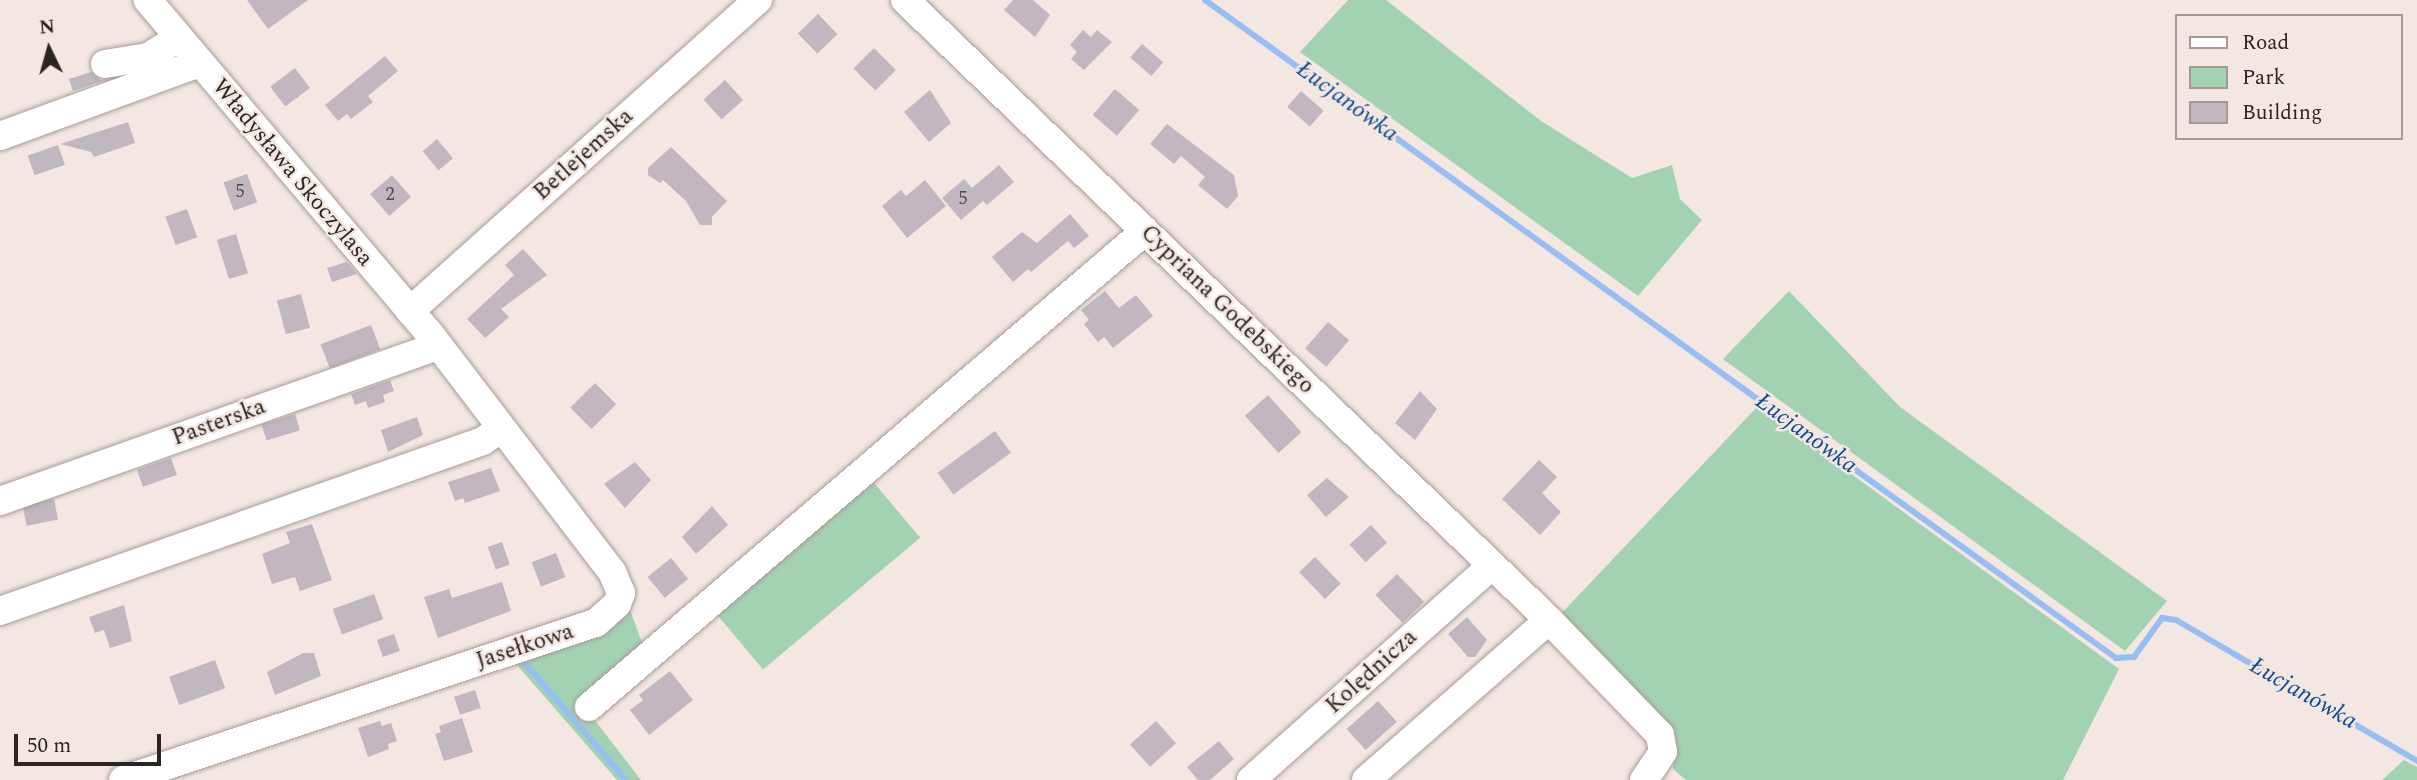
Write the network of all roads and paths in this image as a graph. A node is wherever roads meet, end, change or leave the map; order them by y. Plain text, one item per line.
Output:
1 (148, 0) edge
2 (758, 0) edge
3 (905, 0) edge
4 (178, 38) junction
5 (199, 63) junction
6 (105, 64) dead end
7 (0, 136) edge
8 (1144, 231) junction
9 (410, 311) junction
10 (437, 346) junction
11 (501, 428) junction
12 (0, 501) edge
13 (1492, 565) junction
14 (0, 611) edge
15 (1549, 620) junction
16 (589, 708) dead end
17 (122, 780) edge
18 (1251, 780) edge
19 (1366, 780) edge
20 (1644, 780) edge

1 - 4 street, Władysława Skoczylasa
2 - 9 street, Betlejemska
3 - 8 street, Cypriana Godebskiego
4 - 5 street, Władysława Skoczylasa
4 - 6 street
5 - 7 street
5 - 9 street, Władysława Skoczylasa
8 - 13 street, Cypriana Godebskiego
8 - 16 street
9 - 10 street, Władysława Skoczylasa
10 - 11 street, Jasełkowa
10 - 12 street, Pasterska
11 - 14 street
11 - 17 street, Jasełkowa
13 - 15 street, Cypriana Godebskiego
13 - 18 street, Kolędnicza
15 - 19 street
15 - 20 street, Cypriana Godebskiego

